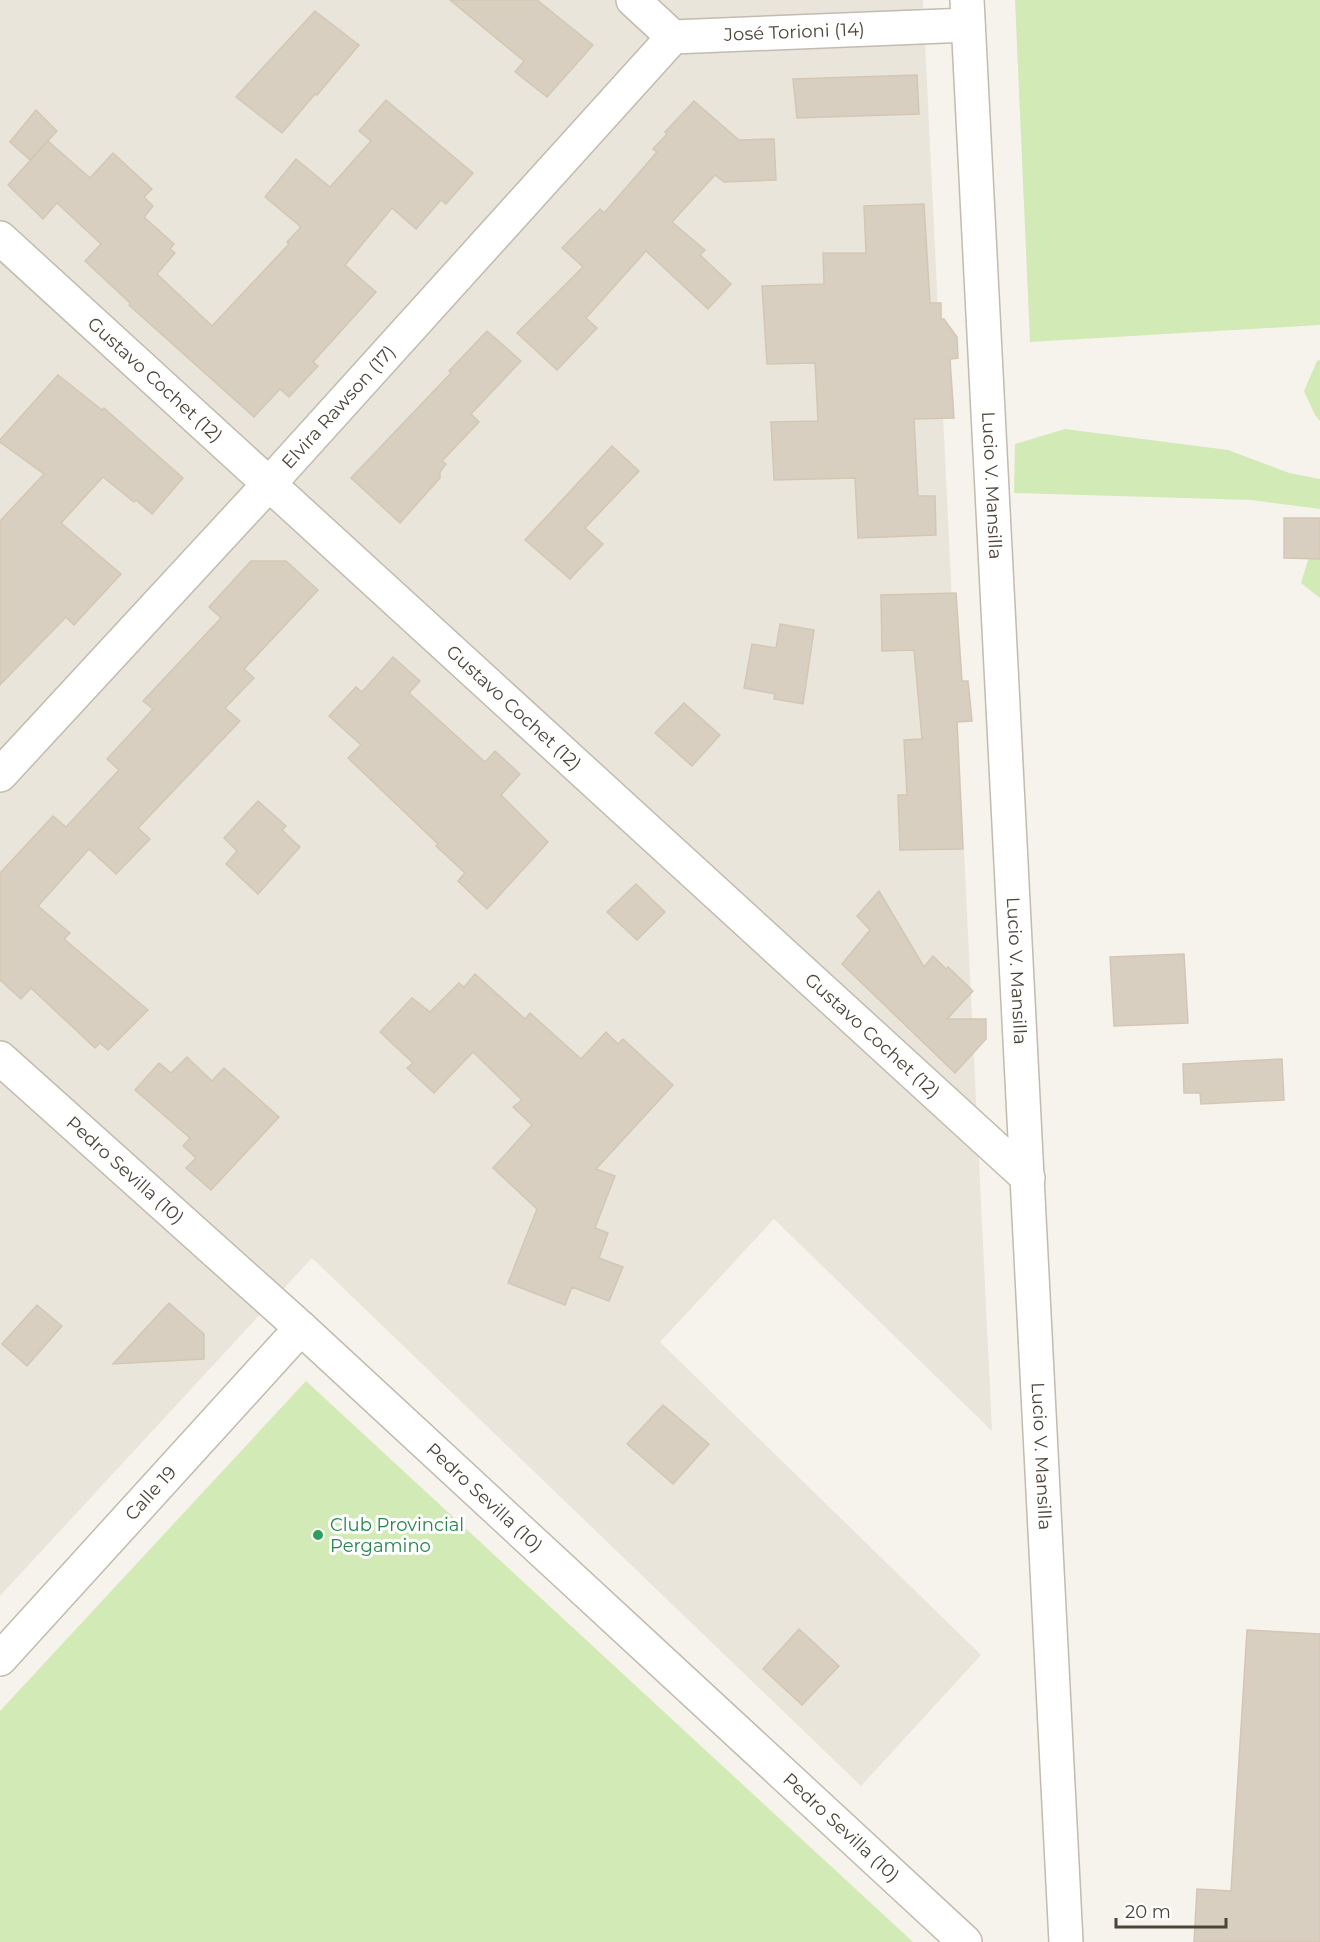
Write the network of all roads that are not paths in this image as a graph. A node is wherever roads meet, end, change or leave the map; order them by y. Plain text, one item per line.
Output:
1 (633, 0) edge
2 (967, 12) edge
3 (673, 37) junction
4 (0, 238) edge
5 (269, 484) junction
6 (0, 775) edge
7 (0, 1058) edge
8 (1028, 1178) junction
9 (301, 1328) junction
10 (0, 1659) edge
11 (965, 1942) edge
12 (1066, 1942) edge

1 - 3 street
2 - 3 street, José Torioni (14)
2 - 8 street, Lucio V. Mansilla
3 - 5 street, Elvira Rawson (17)
4 - 5 street, Gustavo Cochet (12)
5 - 6 street, Elvira Rawson (17)
5 - 8 street, Gustavo Cochet (12)
7 - 9 street, Pedro Sevilla (10)
8 - 12 street, Lucio V. Mansilla
9 - 10 street, Calle 19
9 - 11 street, Pedro Sevilla (10)

